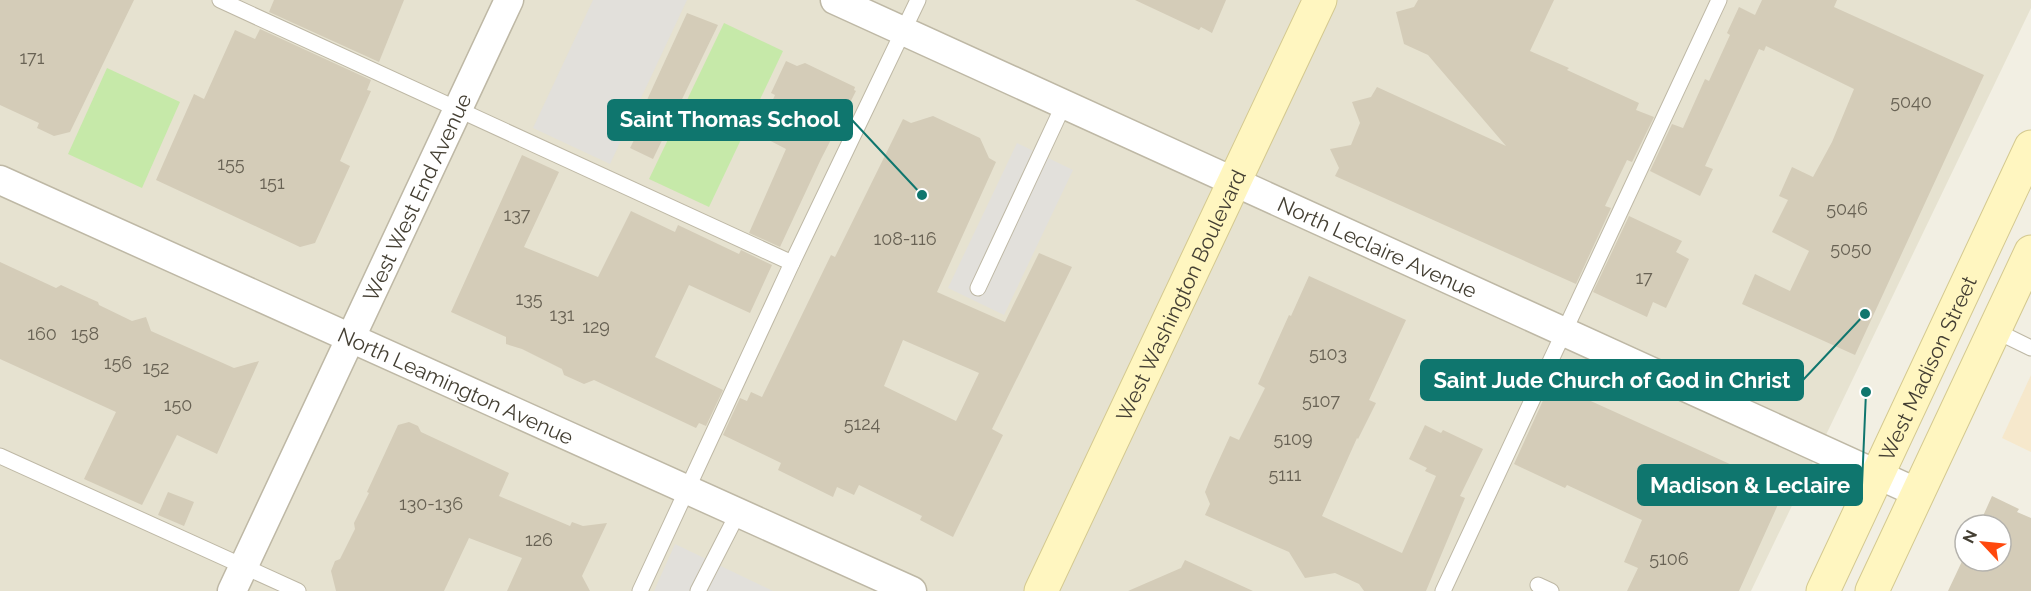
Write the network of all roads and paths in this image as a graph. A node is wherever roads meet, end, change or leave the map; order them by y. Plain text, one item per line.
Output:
1 (220, 0) edge
2 (509, 0) edge
3 (835, 0) edge
4 (918, 0) edge
5 (1320, 0) edge
6 (1719, 0) edge
7 (904, 31) junction
8 (1064, 104) junction
9 (458, 108) junction
10 (2031, 147) edge
11 (0, 180) edge
12 (1235, 182) junction
13 (2031, 252) edge
14 (792, 263) junction
15 (978, 288) dead end
16 (1994, 330) junction
17 (1564, 332) junction
18 (351, 338) junction
19 (2031, 348) edge
20 (0, 456) edge
21 (1878, 474) junction
22 (687, 489) junction
23 (1918, 493) junction
24 (738, 513) junction
25 (238, 579) edge
26 (298, 591) edge
27 (640, 591) edge
28 (698, 591) edge
29 (912, 591) edge
30 (1041, 591) edge
31 (1443, 591) edge
32 (1823, 591) edge
33 (1872, 591) edge

1 - 9 lane
2 - 9 street, West West End Avenue
3 - 7 street, North Leclaire Avenue
4 - 7 lane
5 - 12 main road, West Washington Boulevard
6 - 17 lane
7 - 8 street, North Leclaire Avenue
7 - 14 lane
8 - 12 street, North Leclaire Avenue
8 - 15 lane
9 - 14 lane
9 - 18 street, West West End Avenue
10 - 21 main road, West Madison Street
11 - 18 street, North Leamington Avenue
12 - 17 street, North Leclaire Avenue
12 - 30 main road, West Washington Boulevard
13 - 16 main road
14 - 22 lane
16 - 19 lane
16 - 23 main road
17 - 21 street, North Leclaire Avenue
17 - 31 lane
18 - 22 street, North Leamington Avenue
18 - 25 street, West West End Avenue
20 - 25 lane
21 - 23 street, North Leclaire Avenue
21 - 32 main road, West Madison Street
22 - 24 street, North Leamington Avenue
22 - 27 lane
23 - 33 main road
24 - 28 lane
24 - 29 street, North Leamington Avenue
25 - 26 lane

